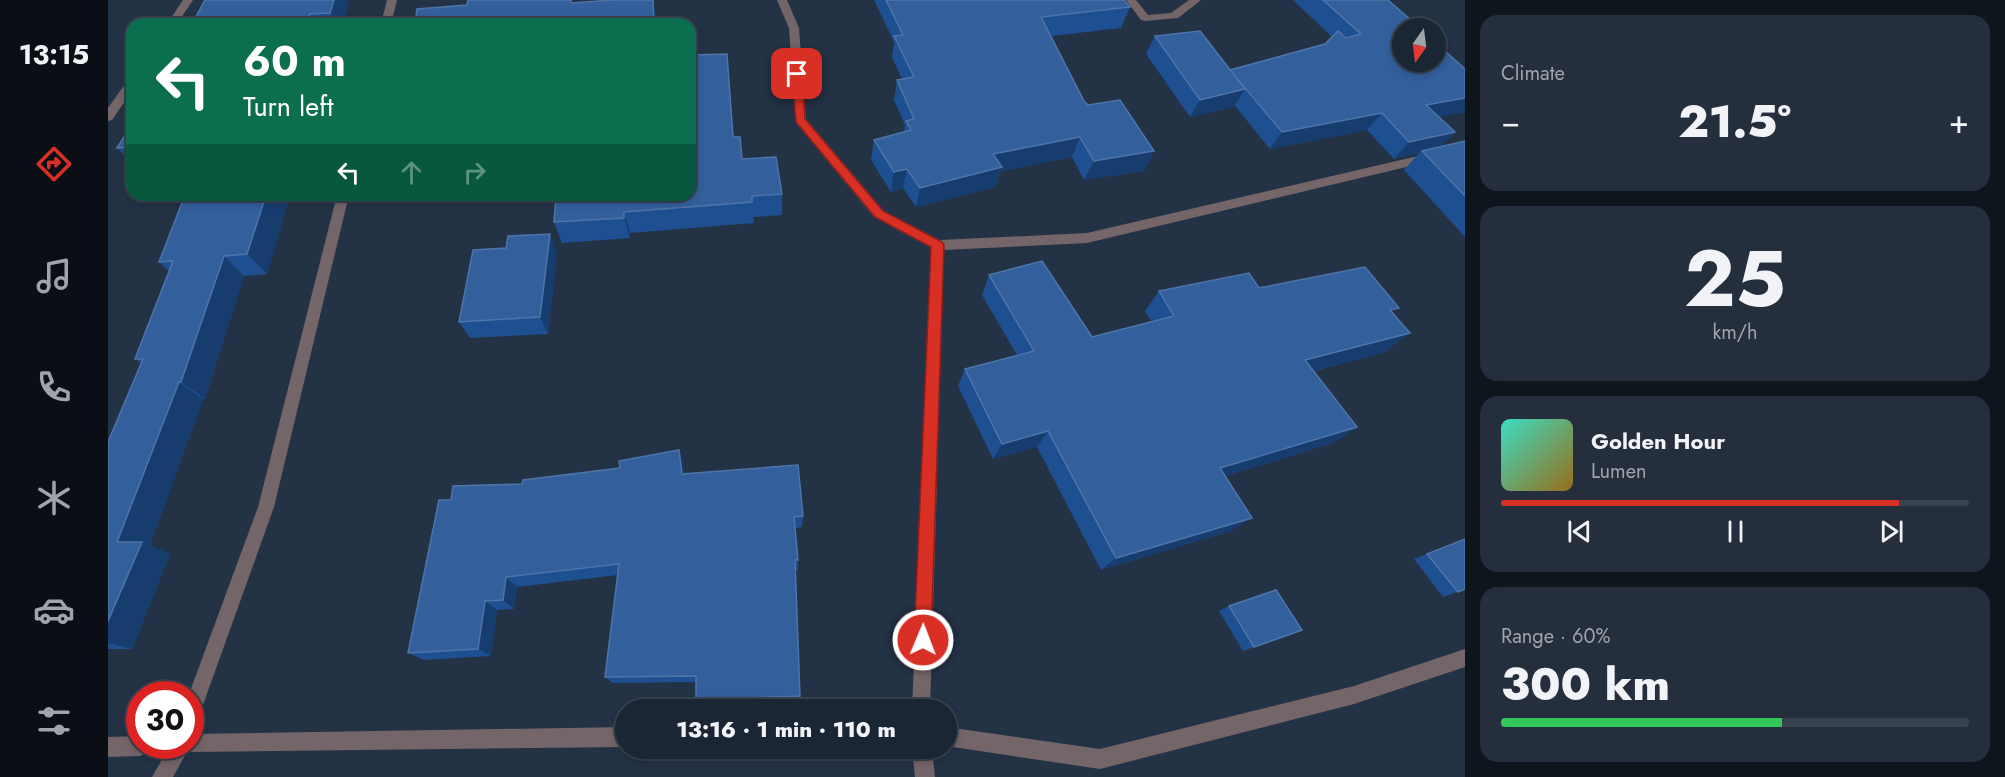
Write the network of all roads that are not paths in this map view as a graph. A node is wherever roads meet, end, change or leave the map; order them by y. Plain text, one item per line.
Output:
1 (188, 0) edge
2 (392, 0) edge
3 (782, 0) edge
4 (1131, 0) edge
5 (1196, 0) edge
6 (176, 18) edge
7 (388, 18) edge
8 (126, 92) edge
9 (108, 117) edge
10 (1465, 149) edge
11 (342, 201) edge
12 (938, 245) junction
13 (1465, 658) edge
14 (203, 681) edge
15 (921, 699) edge
16 (615, 737) edge
17 (957, 738) edge
18 (204, 744) edge
19 (126, 746) edge
20 (108, 747) edge
21 (172, 759) edge
22 (923, 759) edge
23 (162, 777) edge
24 (925, 777) edge

1 - 6 street
2 - 7 street
3 - 12 street
4 - 5 street
8 - 9 street
10 - 12 street
11 - 14 street
12 - 15 street
13 - 17 street
16 - 18 street
19 - 20 street
21 - 23 street
22 - 24 street

